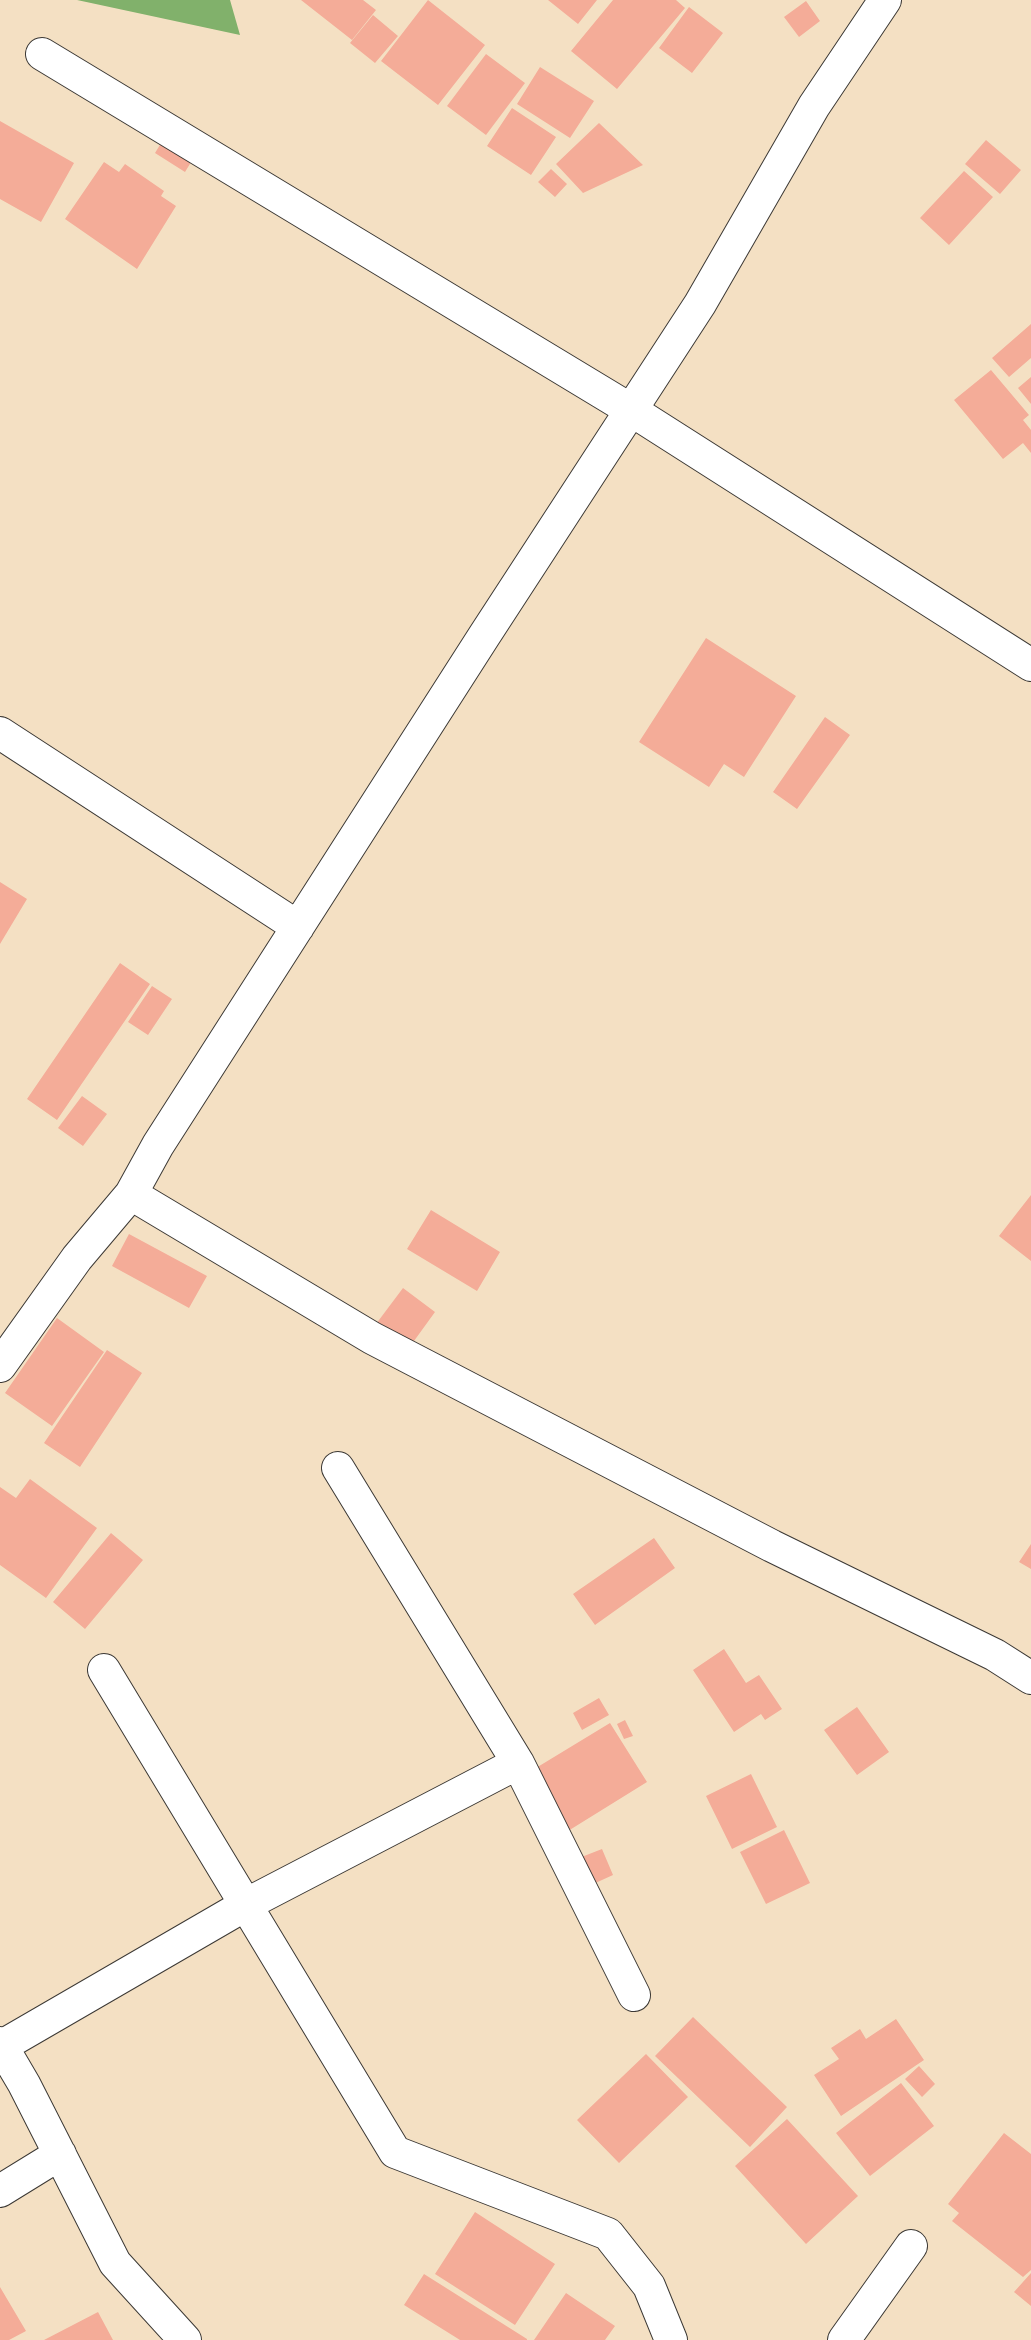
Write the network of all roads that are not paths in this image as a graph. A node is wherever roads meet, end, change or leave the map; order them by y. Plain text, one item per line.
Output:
1 (885, 0) edge
2 (42, 54) dead end
3 (631, 410) junction
4 (1031, 665) edge
5 (0, 733) edge
6 (298, 927) junction
7 (131, 1194) junction
8 (0, 1366) edge
9 (338, 1468) dead end
10 (104, 1670) dead end
11 (1031, 1678) edge
12 (518, 1763) junction
13 (247, 1904) junction
14 (634, 1995) dead end
15 (1, 2045) edge
16 (60, 2154) junction
17 (0, 2191) edge
18 (911, 2246) dead end
19 (185, 2340) edge
20 (671, 2340) edge
21 (844, 2340) edge

1 - 3 street
2 - 3 street
3 - 4 street
3 - 6 street
5 - 6 street
6 - 7 street
7 - 8 street
7 - 11 street
9 - 12 street
10 - 13 street
12 - 13 street
12 - 14 street
13 - 15 street
13 - 20 street
15 - 16 street
16 - 17 street
16 - 19 street
18 - 21 street

